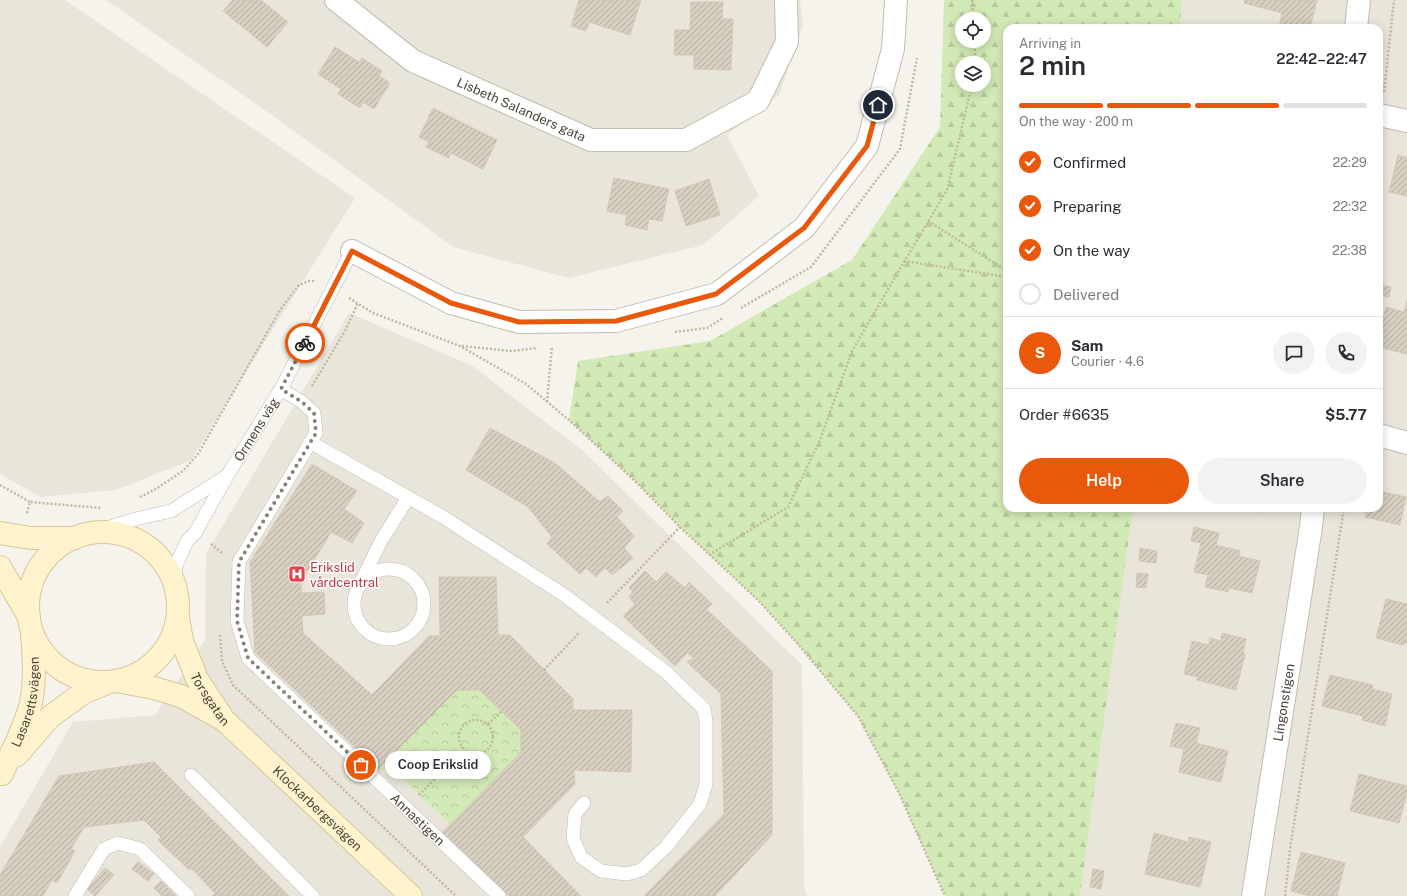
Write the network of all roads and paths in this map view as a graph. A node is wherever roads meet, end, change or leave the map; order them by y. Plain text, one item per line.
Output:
1 (336, 0) edge
2 (786, 0) edge
3 (896, 0) edge
4 (972, 0) edge
5 (1359, 0) edge
6 (1394, 0) edge
7 (973, 12) edge
8 (1356, 24) edge
9 (1383, 90) edge
10 (970, 92) edge
11 (1383, 116) edge
12 (1407, 121) edge
13 (928, 221) junction
14 (352, 251) joint
15 (904, 262) junction
16 (1003, 268) edge
17 (1003, 276) edge
18 (358, 303) dead end
19 (552, 346) dead end
20 (281, 389) junction
21 (302, 402) junction
22 (547, 402) dead end
23 (569, 420) dead end
24 (1383, 436) edge
25 (310, 442) junction
26 (1407, 443) edge
27 (227, 476) junction
28 (0, 485) edge
29 (408, 498) junction
30 (30, 502) dead end
31 (1312, 512) edge
32 (1343, 512) edge
33 (680, 527) junction
34 (0, 533) edge
35 (80, 536) junction
36 (709, 555) junction
37 (0, 567) edge
38 (360, 583) junction
39 (175, 588) junction
40 (177, 613) junction
41 (593, 617) junction
42 (30, 622) junction
43 (544, 670) dead end
44 (112, 681) junction
45 (502, 711) dead end
46 (224, 720) junction
47 (488, 724) junction
48 (464, 750) junction
49 (1, 775) edge
50 (191, 775) dead end
51 (419, 795) dead end
52 (584, 803) dead end
53 (75, 896) edge
54 (188, 896) edge
55 (313, 896) edge
56 (411, 896) edge
57 (499, 896) edge
58 (945, 896) edge
59 (1253, 896) edge
60 (1285, 896) edge

1 - 2 street, Lisbeth Salanders gata
3 - 14 street, Ormens väg
4 - 7 path
5 - 8 street
6 - 9 path
10 - 13 path
11 - 12 street
13 - 15 path
13 - 16 path
14 - 20 lane, Ormens väg
15 - 17 path
15 - 36 path
18 - 21 path
19 - 22 path
20 - 21 lane, Annastigen
20 - 27 lane, Ormens väg
21 - 25 lane, Annastigen
23 - 33 path
24 - 26 street
25 - 29 lane
25 - 57 lane, Annastigen
27 - 35 lane
27 - 39 lane, Ormens väg
28 - 30 path
29 - 38 lane
29 - 41 lane
31 - 59 street, Lingonstigen
32 - 60 path
33 - 36 path
33 - 41 path
34 - 35 main road
35 - 39 main road
35 - 42 main road
36 - 58 path
37 - 42 main road
38 - 38 lane
39 - 40 main road
40 - 44 main road, Lasarettsvägen
40 - 46 main road, Torsgatan
41 - 43 path
41 - 52 lane
42 - 44 main road, Torsgatan
42 - 49 main road, Lasarettsvägen
44 - 46 main road, Torsgatan
44 - 49 main road, Lasarettsvägen
45 - 47 path
46 - 56 main road, Klockarbergsvägen
47 - 48 path
47 - 48 path
48 - 51 path
50 - 55 lane
53 - 54 lane

